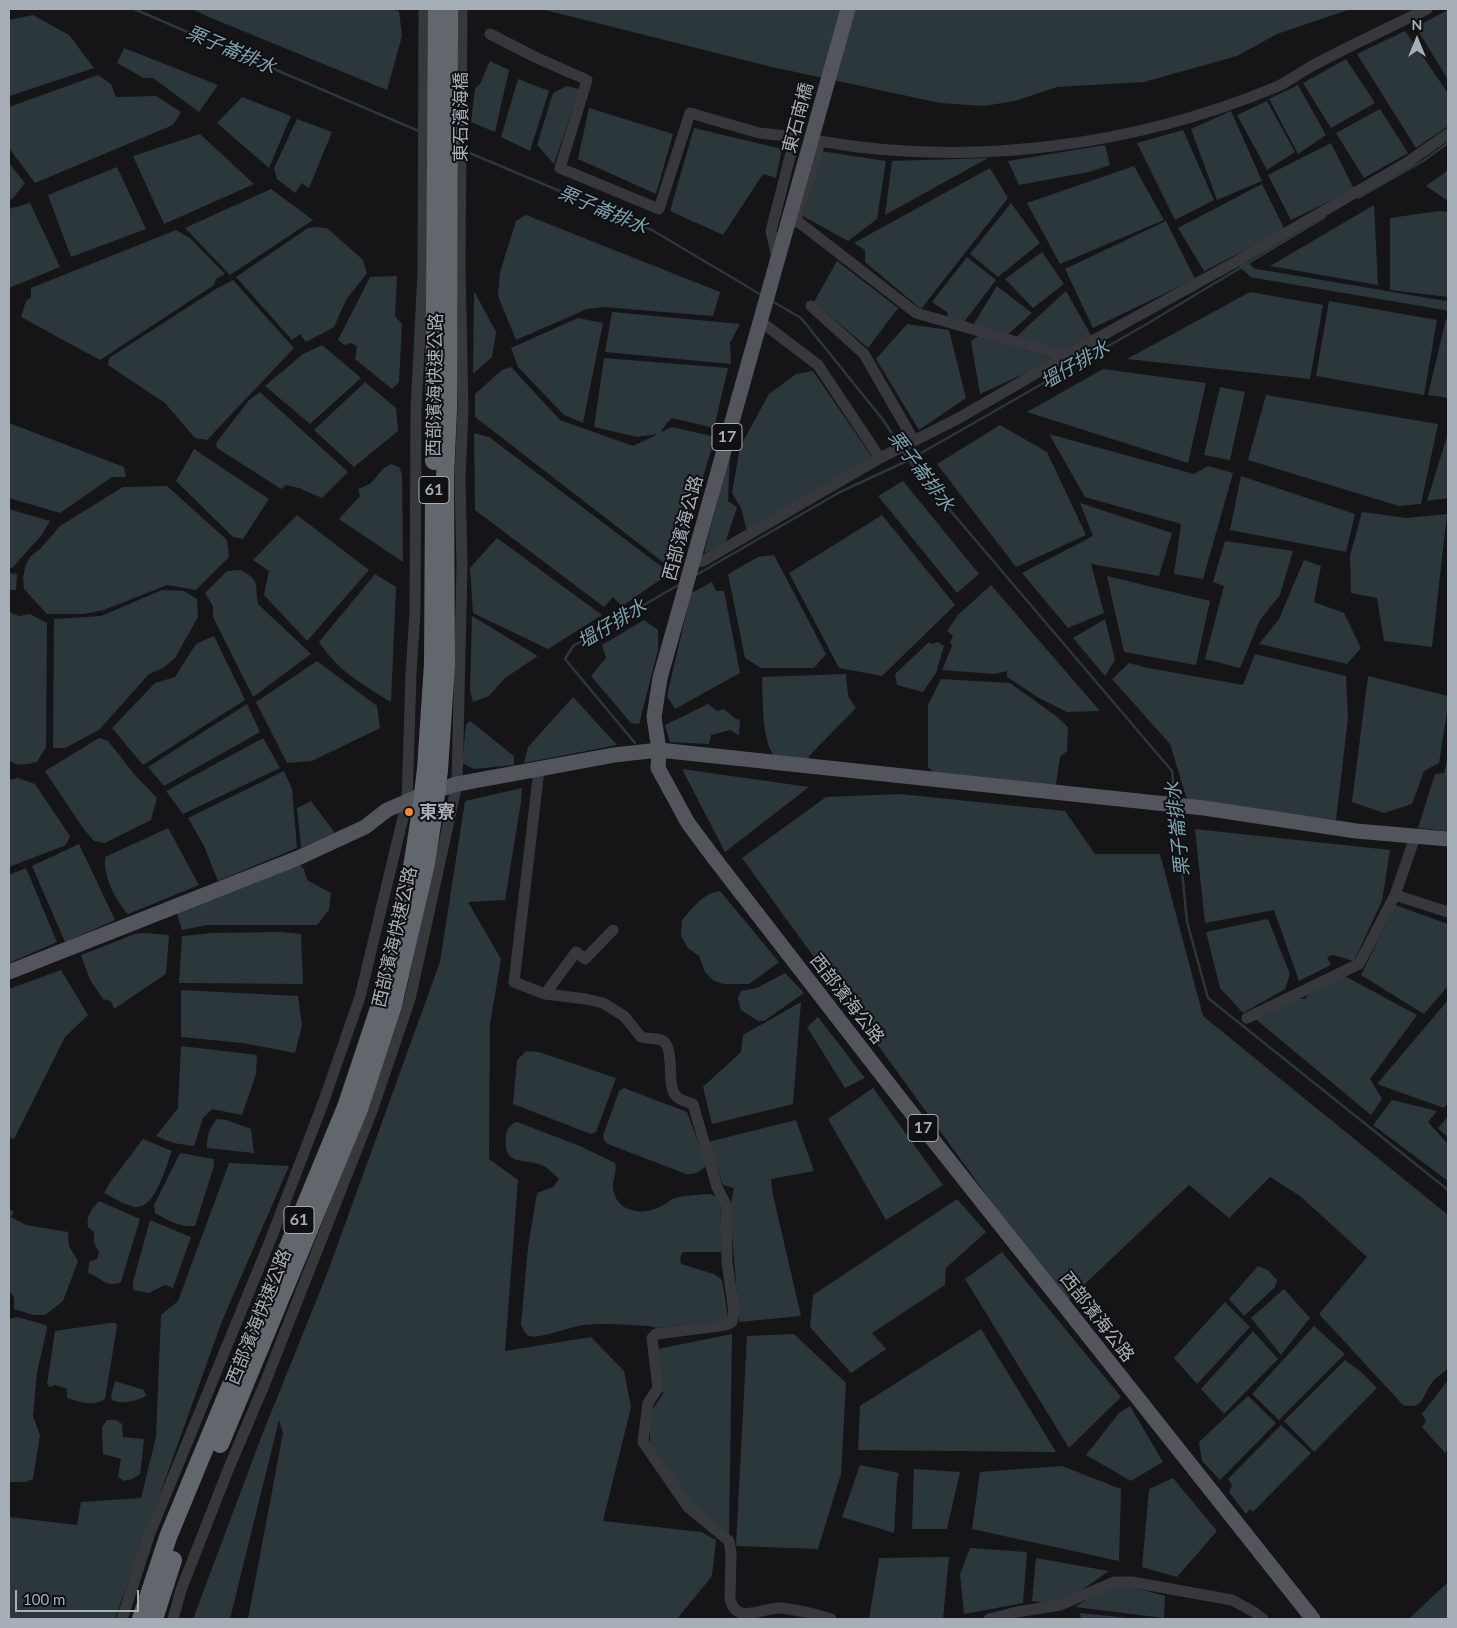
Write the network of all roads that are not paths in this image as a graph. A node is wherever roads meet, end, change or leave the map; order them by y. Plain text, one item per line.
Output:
1 (424, 9) edge
2 (437, 9) edge
3 (449, 9) edge
4 (462, 9) edge
5 (848, 9) edge
6 (1427, 9) edge
7 (490, 34) dead end
8 (1448, 134) edge
9 (442, 215) junction
10 (796, 220) junction
11 (776, 264) junction
12 (811, 306) dead end
13 (760, 321) junction
14 (1066, 356) junction
15 (906, 445) junction
16 (880, 458) junction
17 (692, 563) junction
18 (659, 750) junction
19 (539, 770) junction
20 (458, 784) junction
21 (421, 807) junction
22 (1415, 837) junction
23 (1448, 840) edge
24 (1394, 895) junction
25 (1448, 912) edge
26 (613, 930) dead end
27 (9, 972) edge
28 (545, 994) junction
29 (1247, 1018) dead end
30 (122, 1619) edge
31 (141, 1619) edge
32 (154, 1619) edge
33 (172, 1619) edge
34 (831, 1619) edge
35 (989, 1619) edge
36 (1263, 1619) edge
37 (1312, 1619) edge

1 - 9 street, 東石濱海橋
2 - 9 highway, 東石濱海橋 / 61
3 - 9 highway, 東石濱海橋 / 61
4 - 9 street, 東石濱海橋
5 - 11 main road, 東石南橋 / 17
6 - 10 street
7 - 11 street
8 - 14 street
9 - 20 street
9 - 21 highway, 西部濱海快速公路 / 61, bridge
9 - 21 street
10 - 11 street
10 - 14 street
11 - 13 main road, 西部濱海公路 / 17
12 - 15 street
13 - 16 street
13 - 17 main road, 西部濱海公路 / 17
14 - 15 street
15 - 16 street
16 - 17 street
17 - 18 main road, 西部濱海公路 / 17
18 - 19 main road
18 - 22 main road
18 - 37 main road, 西部濱海公路 / 17
19 - 20 main road
19 - 28 street
20 - 21 main road
20 - 33 street
21 - 27 main road
21 - 30 street
21 - 31 highway, 西部濱海快速公路 / 61
21 - 32 highway, 西部濱海快速公路 / 61
22 - 23 main road
22 - 24 street
24 - 25 street
24 - 29 street
26 - 28 street
28 - 34 street
35 - 36 street

